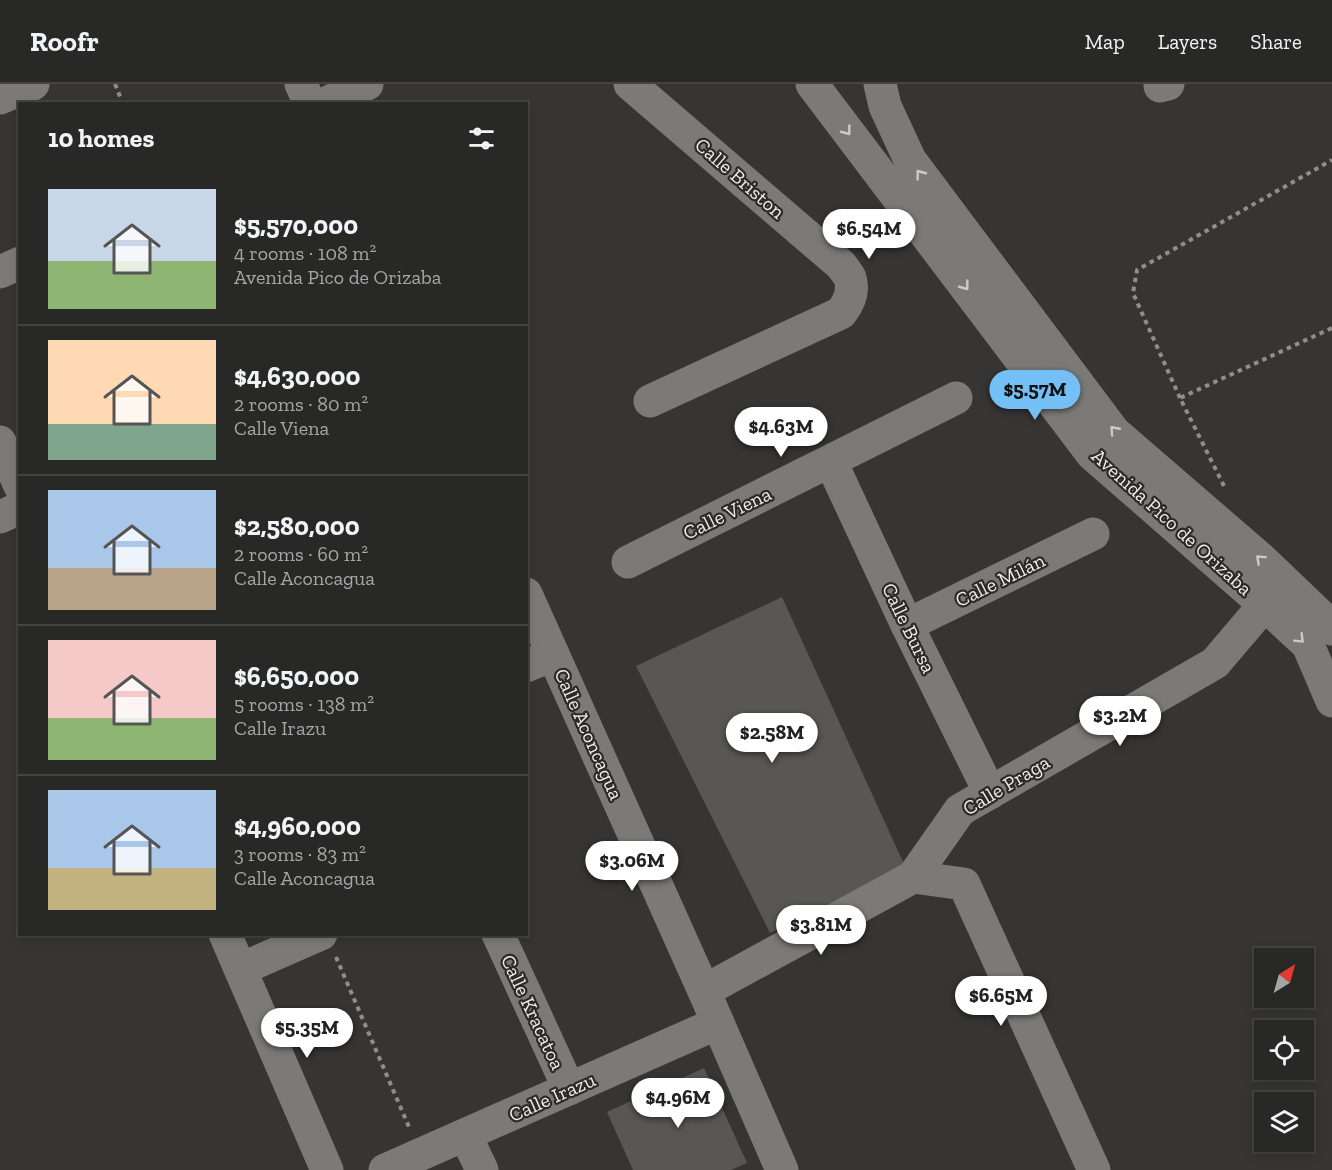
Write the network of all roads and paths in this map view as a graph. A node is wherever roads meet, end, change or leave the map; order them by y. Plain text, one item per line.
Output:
1 (33, 84) edge
2 (115, 84) edge
3 (301, 84) edge
4 (367, 84) edge
5 (630, 84) edge
6 (812, 84) edge
7 (879, 84) edge
8 (1160, 84) edge
9 (1168, 84) edge
10 (0, 98) edge
11 (122, 102) edge
12 (309, 102) edge
13 (328, 102) edge
14 (1332, 160) edge
15 (18, 264) edge
16 (0, 272) edge
17 (1332, 328) edge
18 (956, 398) dead end
19 (1180, 398) junction
20 (650, 401) dead end
21 (0, 442) edge
22 (831, 462) junction
23 (18, 482) edge
24 (1225, 488) dead end
25 (18, 509) edge
26 (0, 517) edge
27 (1093, 534) dead end
28 (628, 562) dead end
29 (1275, 593) junction
30 (528, 603) edge
31 (907, 625) junction
32 (1332, 629) edge
33 (540, 660) edge
34 (1332, 701) edge
35 (990, 793) junction
36 (913, 877) junction
37 (226, 936) edge
38 (499, 936) edge
39 (328, 946) edge
40 (241, 969) junction
41 (705, 991) junction
42 (718, 1023) junction
43 (568, 1089) junction
44 (466, 1136) junction
45 (421, 1155) junction
46 (327, 1170) edge
47 (385, 1170) edge
48 (482, 1170) edge
49 (782, 1170) edge
50 (1094, 1170) edge

1 - 10 street
2 - 11 path
3 - 12 street
4 - 13 street
5 - 20 street, Calle Briston
6 -> 29 street, Avenida Pico de Orizaba
29 -> 7 street, Avenida Pico de Orizaba
8 - 9 street
14 - 19 path
15 - 16 street
17 - 19 path
18 - 22 street, Calle Viena
19 - 24 path
21 - 23 street
22 - 28 street, Calle Viena
22 - 31 street, Calle Bursa
25 - 26 street
27 - 31 street, Calle Milán
29 - 32 street, Avenida Pico de Orizaba
29 -> 34 street, Avenida Pico de Orizaba
29 - 35 street, Calle Praga
30 - 33 street, Calle Aconcagua
31 - 35 street, Calle Bursa
33 - 41 street, Calle Aconcagua
35 - 36 street, Calle Praga
36 - 41 street
36 - 50 street
37 - 40 street
38 - 43 street, Calle Kracatoa
39 - 40 street
39 - 45 path
40 - 46 street
41 - 42 street, Calle Aconcagua
42 - 43 street, Calle Irazu
42 - 49 street, Calle Aconcagua
43 - 44 street, Calle Irazu
44 - 45 street, Calle Irazu
44 - 48 street
45 - 47 street, Calle Irazu

